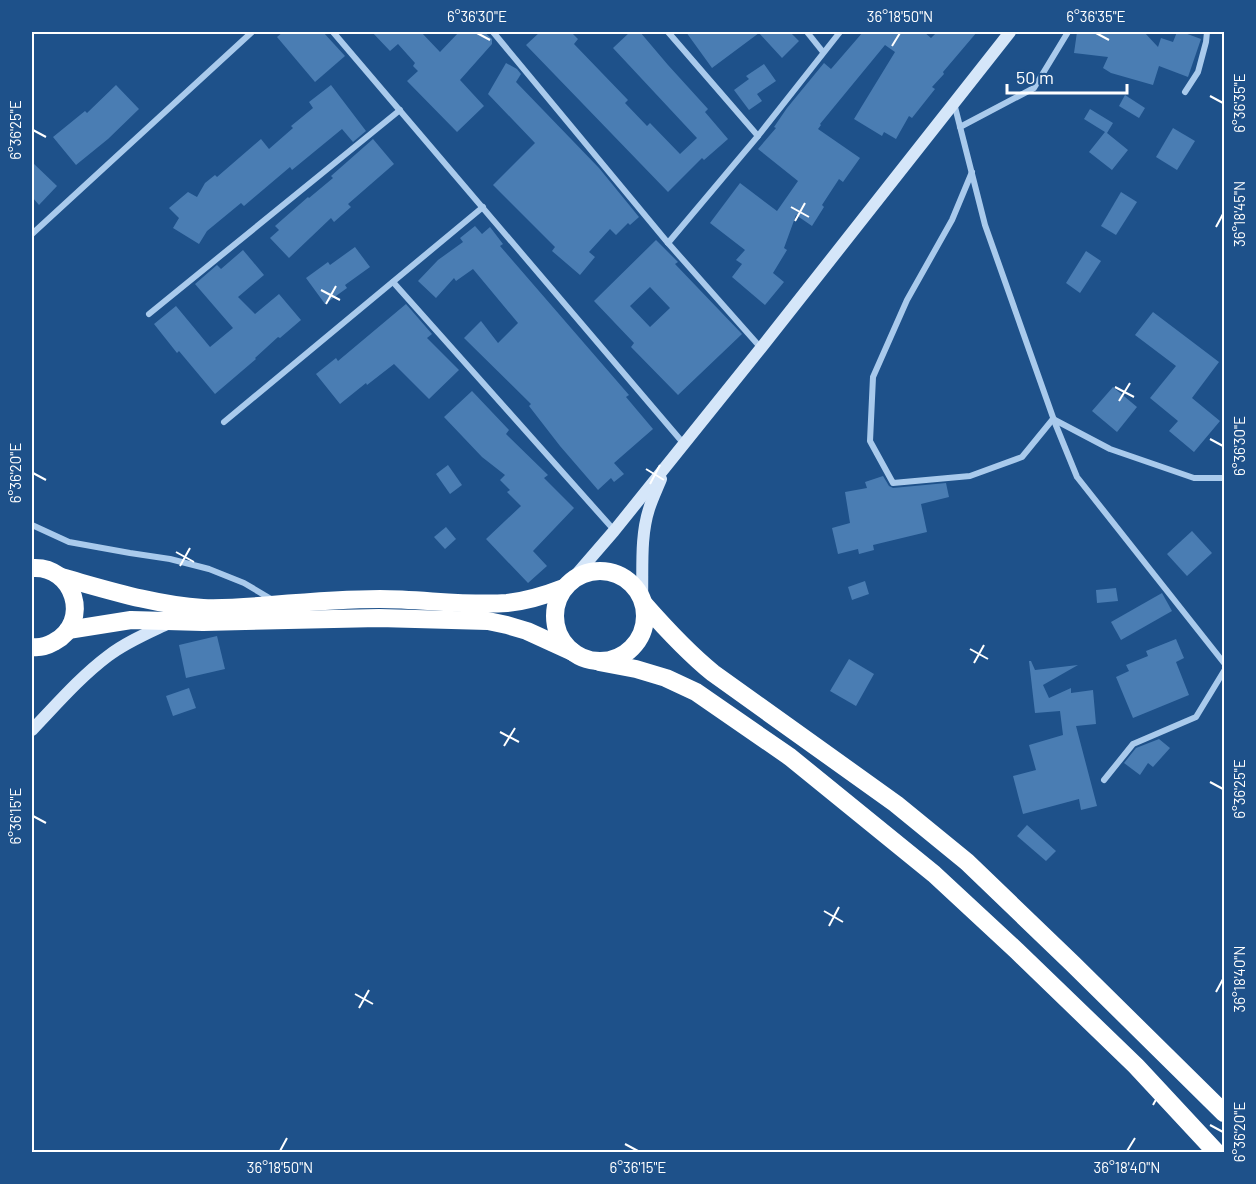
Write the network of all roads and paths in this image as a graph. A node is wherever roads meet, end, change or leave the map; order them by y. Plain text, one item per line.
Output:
1 (252, 32) edge
2 (333, 32) edge
3 (493, 32) edge
4 (668, 32) edge
5 (807, 32) edge
6 (840, 32) edge
7 (1010, 32) edge
8 (1068, 32) edge
9 (1207, 32) edge
10 (823, 52) junction
11 (1185, 92) dead end
12 (954, 102) junction
13 (400, 110) junction
14 (960, 127) junction
15 (758, 136) junction
16 (972, 172) junction
17 (483, 207) junction
18 (32, 234) edge
19 (668, 243) junction
20 (393, 282) junction
21 (149, 314) dead end
22 (761, 348) junction
23 (1053, 419) junction
24 (224, 422) dead end
25 (684, 444) junction
26 (669, 461) junction
27 (1224, 478) edge
28 (32, 525) edge
29 (614, 531) junction
30 (34, 566) edge
31 (61, 577) junction
32 (567, 585) junction
33 (643, 601) junction
34 (280, 604) junction
35 (174, 620) junction
36 (68, 630) junction
37 (32, 647) edge
38 (573, 652) junction
39 (599, 662) junction
40 (1224, 663) edge
41 (1224, 672) edge
42 (32, 730) edge
43 (1104, 780) dead end
44 (1224, 1113) edge
45 (1216, 1152) edge

1 - 18 street
2 - 13 street
3 - 19 street
4 - 15 street
5 - 10 street
6 - 10 street
7 - 12 street
8 - 14 street
9 - 11 street
10 - 15 street
12 - 14 street
12 - 22 street
13 - 17 street
13 - 21 street
14 - 16 street
15 - 19 street
16 - 23 street
16 - 23 street
17 - 20 street
17 - 25 street
19 - 22 street
20 - 24 street
20 - 29 street
22 - 25 street
23 - 27 street
23 - 40 street
25 - 26 street
26 - 29 street
26 - 33 street
28 - 34 street
29 - 32 street
30 - 31 highway
31 - 34 highway
31 - 36 highway
32 - 33 highway
32 - 34 highway
32 - 38 highway
33 - 39 highway
33 - 44 highway
35 - 36 highway
35 - 38 highway
35 - 42 street
36 - 37 highway
38 - 39 highway
39 - 45 highway
41 - 43 street

